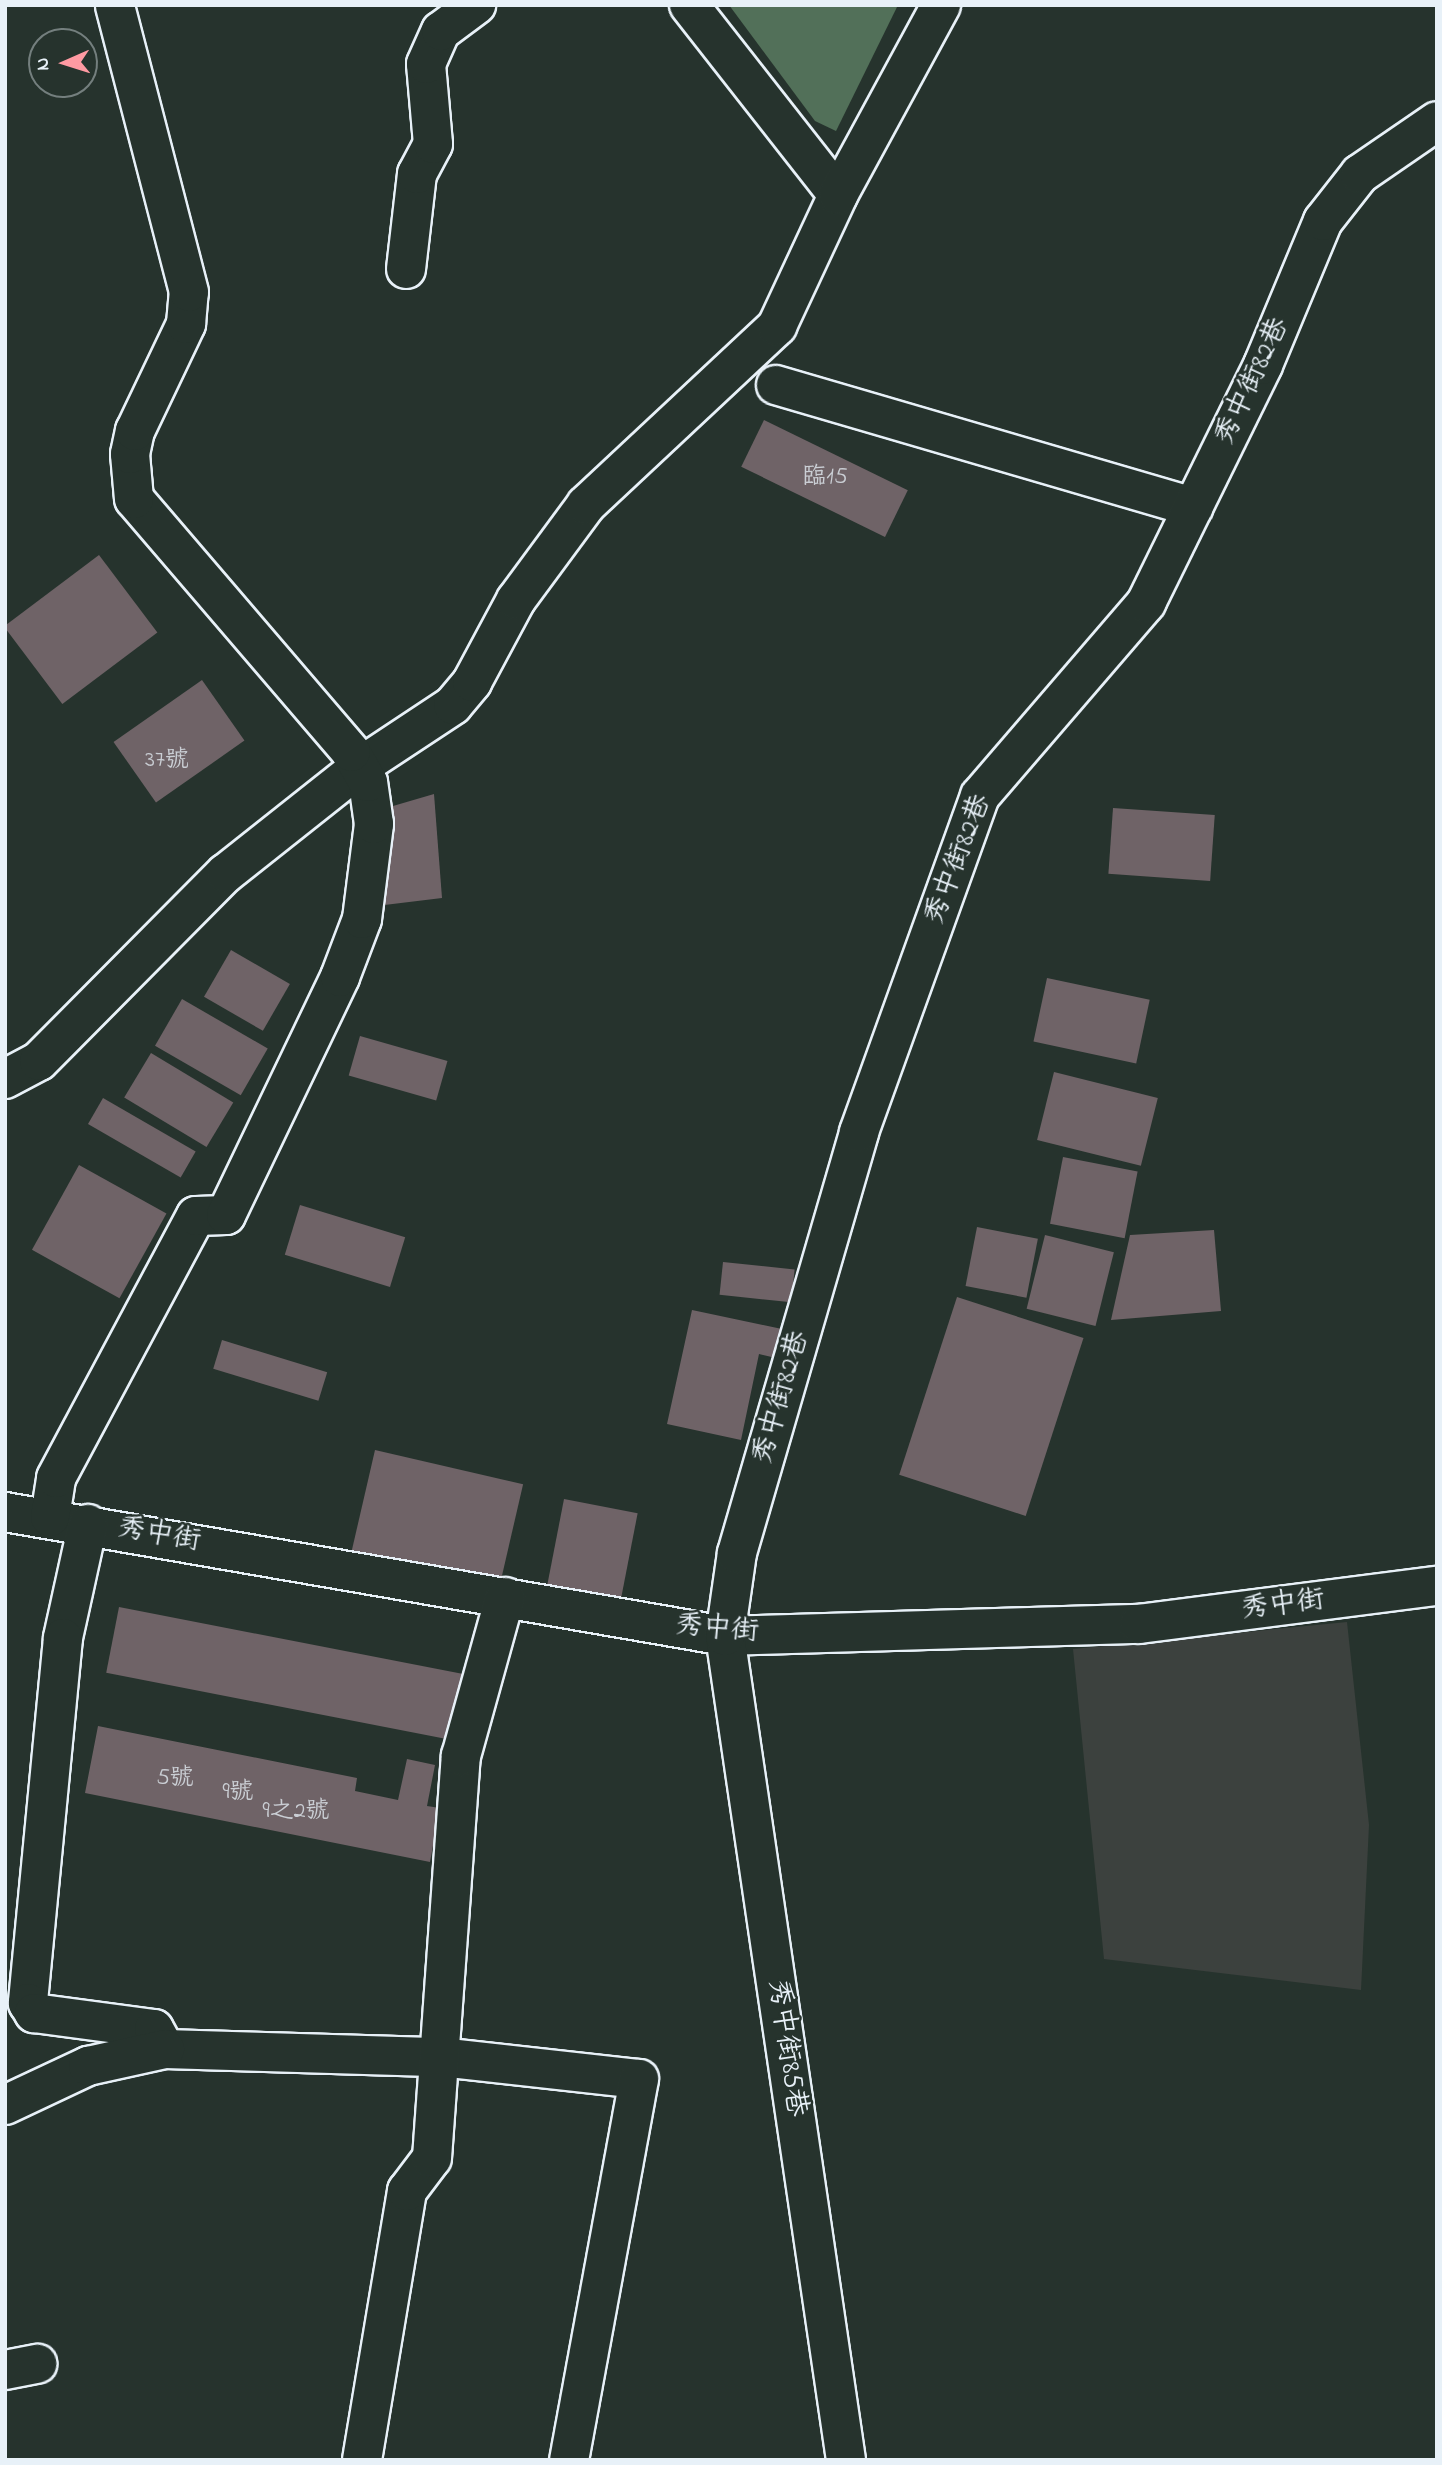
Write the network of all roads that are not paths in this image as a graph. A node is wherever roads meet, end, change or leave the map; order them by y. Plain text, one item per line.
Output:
1 (115, 5) edge
2 (477, 5) edge
3 (688, 5) edge
4 (941, 5) edge
5 (1437, 121) edge
6 (838, 195) junction
7 (405, 269) dead end
8 (776, 385) dead end
9 (1194, 507) junction
10 (361, 766) junction
11 (5, 1079) edge
12 (5, 1512) edge
13 (50, 1517) junction
14 (88, 1524) junction
15 (1437, 1586) edge
16 (505, 1597) junction
17 (726, 1636) junction
18 (165, 2049) junction
19 (440, 2057) junction
20 (5, 2105) edge
21 (362, 2460) edge
22 (569, 2460) edge
23 (846, 2460) edge

1 - 10 street
2 - 7 street
3 - 6 street
4 - 6 street
5 - 9 street, 秀中街82巷
6 - 10 street
8 - 9 street
9 - 17 street, 秀中街82巷
10 - 11 street
10 - 13 street
12 - 13 street, 秀中街
13 - 14 street, 秀中街
14 - 16 street, 秀中街
14 - 18 street
15 - 17 street, 秀中街
16 - 17 street, 秀中街
16 - 19 street
17 - 23 street, 秀中街85巷
18 - 19 street
18 - 20 street
19 - 21 street
19 - 22 street

